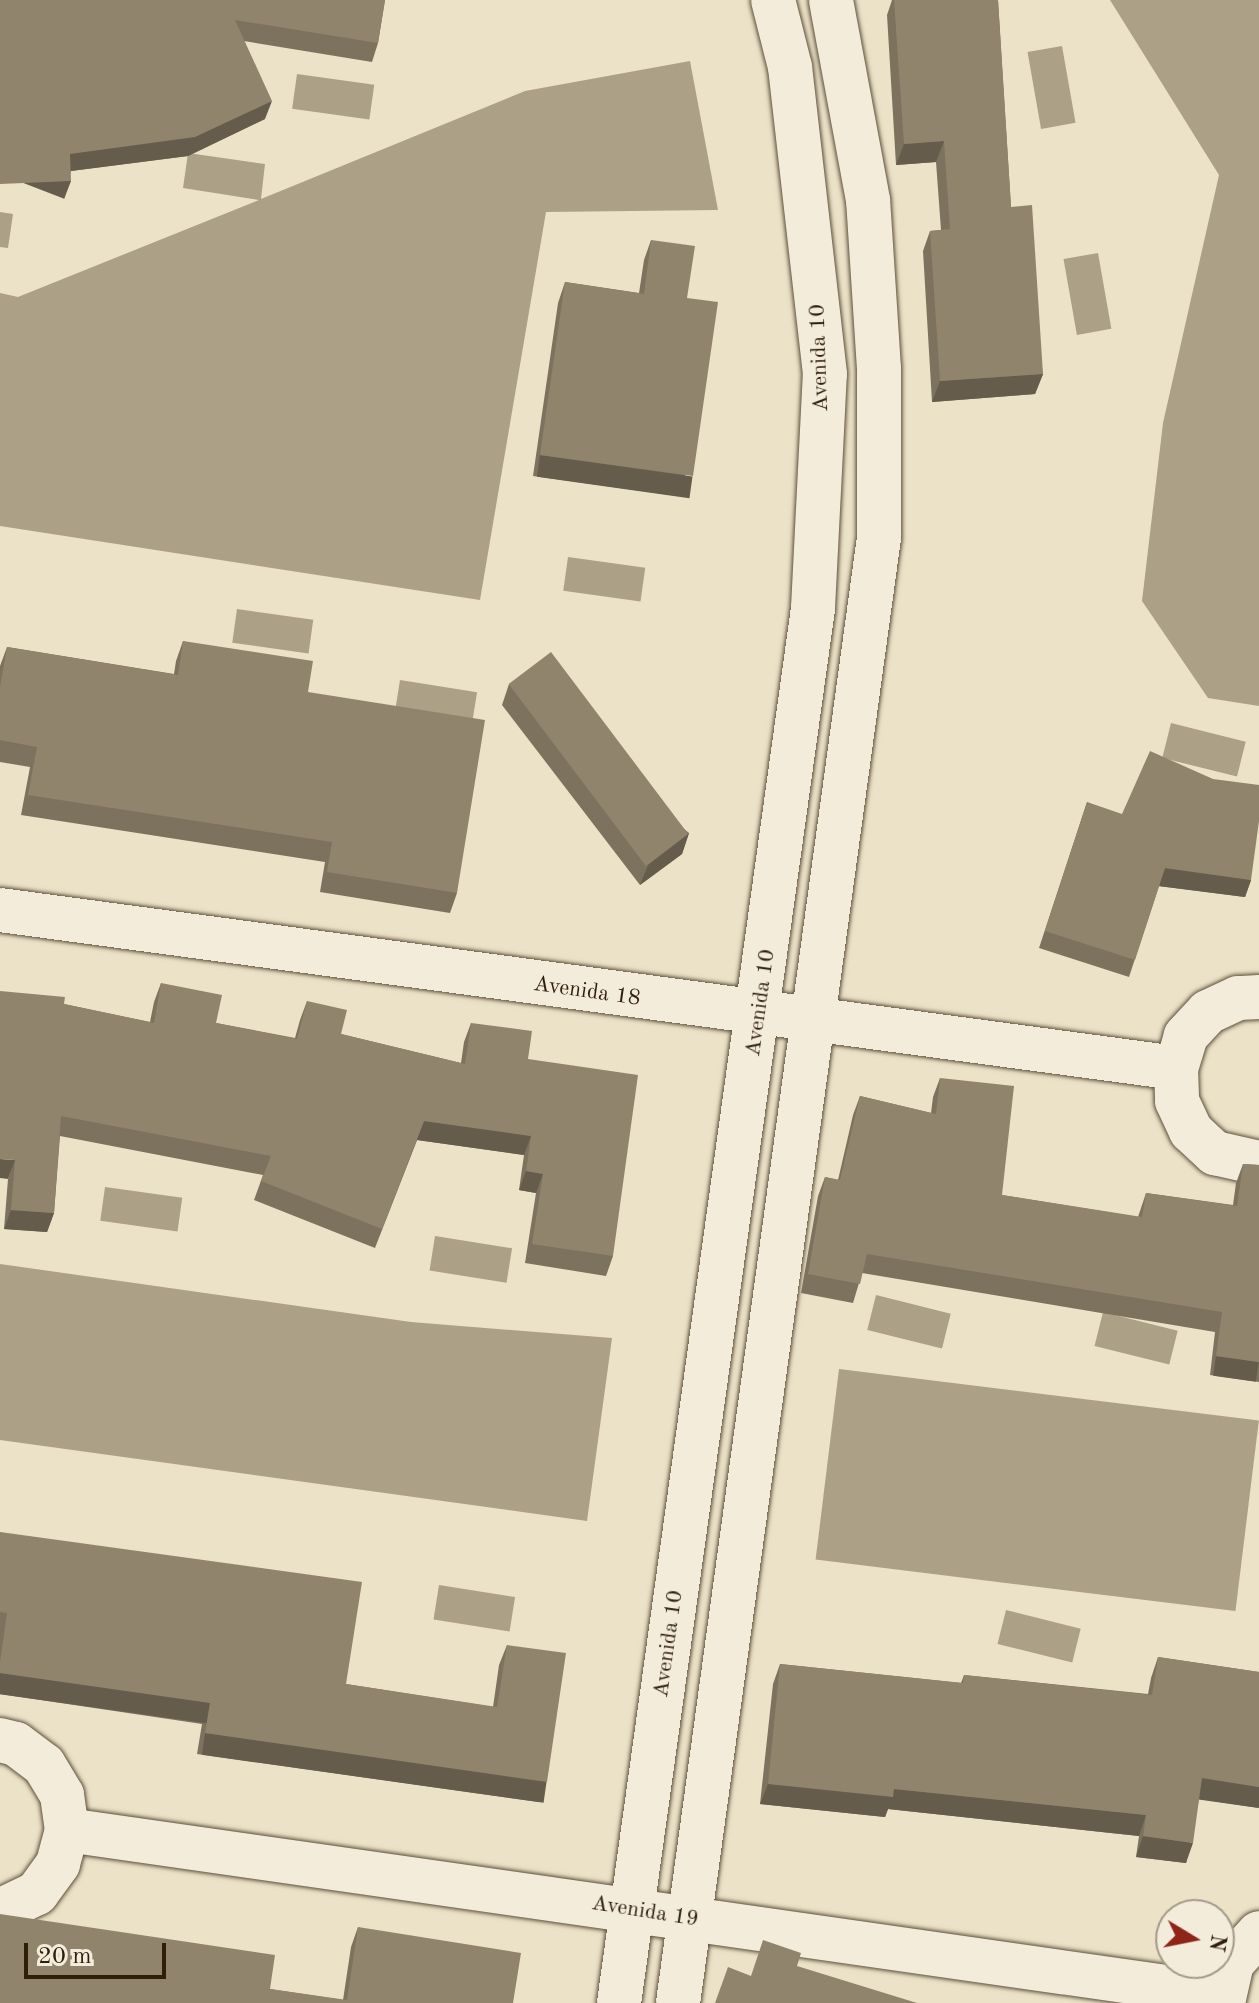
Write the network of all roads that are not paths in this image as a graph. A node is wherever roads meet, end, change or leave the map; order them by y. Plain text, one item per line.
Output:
1 (773, 0) edge
2 (831, 0) edge
3 (844, 57) junction
4 (790, 67) junction
5 (0, 910) edge
6 (1259, 997) edge
7 (760, 1015) junction
8 (815, 1023) junction
9 (1176, 1068) junction
10 (1259, 1163) edge
11 (695, 1455) junction
12 (753, 1463) junction
13 (0, 1740) edge
14 (67, 1830) junction
15 (631, 1909) junction
16 (0, 1911) edge
17 (690, 1919) junction
18 (1259, 1933) edge
19 (1222, 1999) edge
20 (619, 2003) edge
21 (678, 2003) edge

1 - 4 street, Avenida 10
2 - 3 street
3 - 4 street
3 - 8 street
4 - 7 street, Avenida 10
5 - 7 street, Avenida 18
6 - 9 street
7 - 8 street, Avenida 18
7 - 11 street, Avenida 10
8 - 9 street, Avenida 18
8 - 12 street
9 - 10 street
11 - 12 street
11 - 15 street, Avenida 10
12 - 17 street
13 - 14 street
14 - 15 street, Avenida 19
14 - 16 street
15 - 17 street, Avenida 19
15 - 20 street, Avenida 10
17 - 19 street, Avenida 19
17 - 21 street
18 - 19 street, Avenida 19

